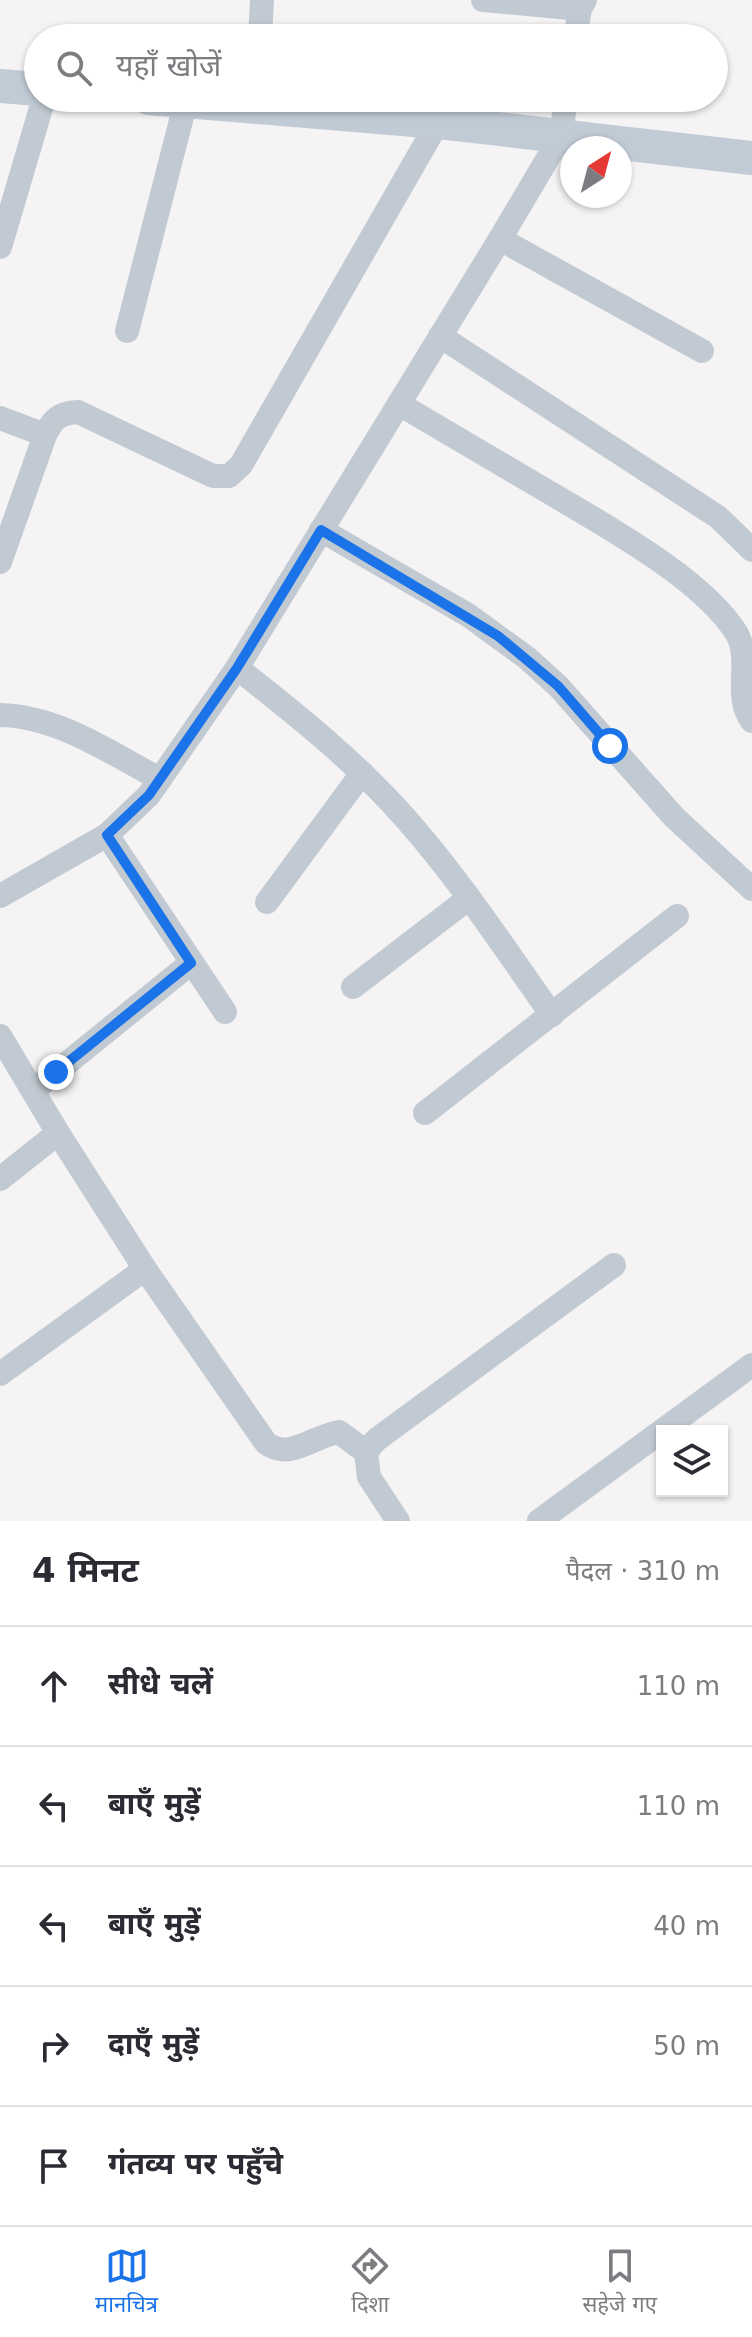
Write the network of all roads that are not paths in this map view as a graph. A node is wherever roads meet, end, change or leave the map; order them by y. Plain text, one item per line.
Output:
1 (262, 0) edge
2 (483, 0) edge
3 (582, 4) edge
4 (261, 24) edge
5 (578, 24) edge
6 (0, 86) edge
7 (24, 88) edge
8 (40, 112) edge
9 (183, 112) edge
10 (342, 112) edge
11 (564, 112) edge
12 (438, 122) junction
13 (561, 136) joint
14 (560, 138) edge
15 (632, 144) edge
16 (752, 158) edge
17 (500, 239) junction
18 (0, 247) edge
19 (127, 331) dead end
20 (440, 336) junction
21 (702, 351) dead end
22 (399, 404) junction
23 (0, 418) edge
24 (45, 435) junction
25 (321, 530) junction
26 (752, 550) edge
27 (0, 562) edge
28 (237, 668) junction
29 (0, 715) edge
30 (752, 721) edge
31 (362, 773) junction
32 (160, 779) junction
33 (107, 835) junction
34 (752, 889) edge
35 (0, 896) edge
36 (469, 898) junction
37 (267, 902) dead end
38 (677, 916) dead end
39 (191, 963) junction
40 (353, 987) dead end
41 (225, 1012) dead end
42 (552, 1015) junction
43 (0, 1036) edge
44 (34, 1090) junction
45 (425, 1113) dead end
46 (58, 1133) junction
47 (0, 1179) edge
48 (614, 1265) dead end
49 (145, 1269) junction
50 (752, 1365) edge
51 (0, 1374) edge
52 (366, 1452) junction
53 (398, 1521) edge
54 (539, 1521) edge

1 - 4 street
2 - 3 street
3 - 5 street
6 - 7 street
8 - 18 street
9 - 19 street
10 - 12 street
11 - 13 street
12 - 13 street
12 - 24 street
14 - 17 street
15 - 16 street
17 - 20 street
17 - 21 street
20 - 22 street
20 - 26 street
22 - 25 street
22 - 30 street
23 - 24 street
24 - 27 street
25 - 28 street
25 - 34 street
28 - 31 street
28 - 32 street
29 - 32 street
31 - 36 street
31 - 37 street
32 - 33 street
33 - 35 street
33 - 39 street
36 - 40 street
36 - 42 street
38 - 42 street
39 - 41 street
39 - 44 street
42 - 45 street
43 - 44 street
44 - 46 street
46 - 47 street
46 - 49 street
48 - 52 street
49 - 51 street
49 - 52 street
50 - 54 street
52 - 53 street

